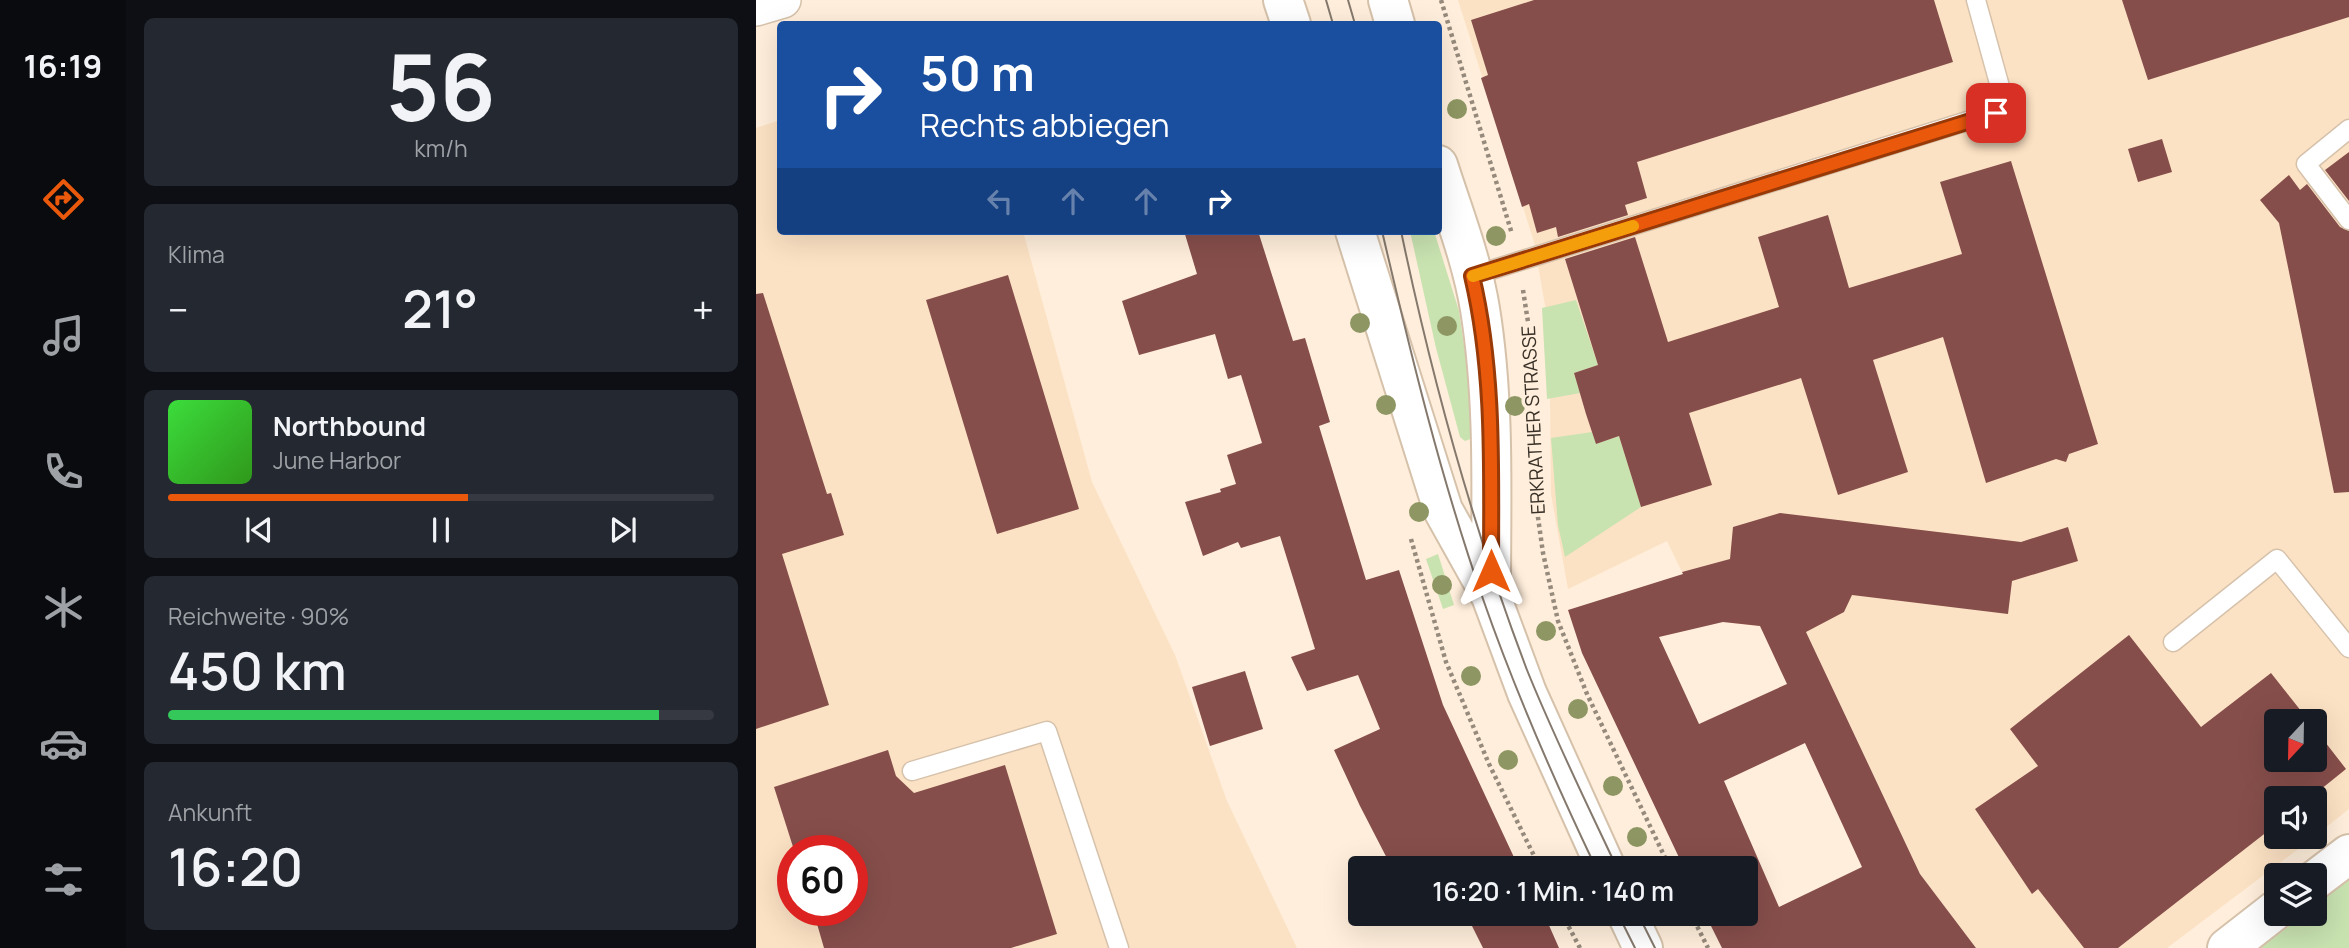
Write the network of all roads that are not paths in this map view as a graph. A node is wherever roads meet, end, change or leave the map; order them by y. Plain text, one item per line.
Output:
1 (783, 0) edge
2 (1283, 0) edge
3 (1388, 0) edge
4 (1976, 0) edge
5 (756, 8) edge
6 (1290, 21) edge
7 (1394, 21) edge
8 (2349, 129) edge
9 (1442, 178) edge
10 (2349, 220) edge
11 (1356, 235) edge
12 (1472, 276) junction
13 (1492, 597) junction
14 (2173, 642) dead end
15 (2349, 648) edge
16 (912, 771) dead end
17 (2349, 854) edge
18 (1601, 856) edge
19 (2327, 871) edge
20 (2264, 919) edge
21 (1633, 926) edge
22 (1119, 948) edge
23 (1643, 948) edge
24 (2227, 948) edge

1 - 5 street
2 - 6 main road
3 - 7 main road
4 - 12 lane
8 - 10 lane
9 - 12 main road
11 - 13 main road
12 - 13 main road
13 - 18 main road
14 - 15 lane
16 - 22 lane
17 - 19 main road
20 - 24 main road
21 - 23 main road

